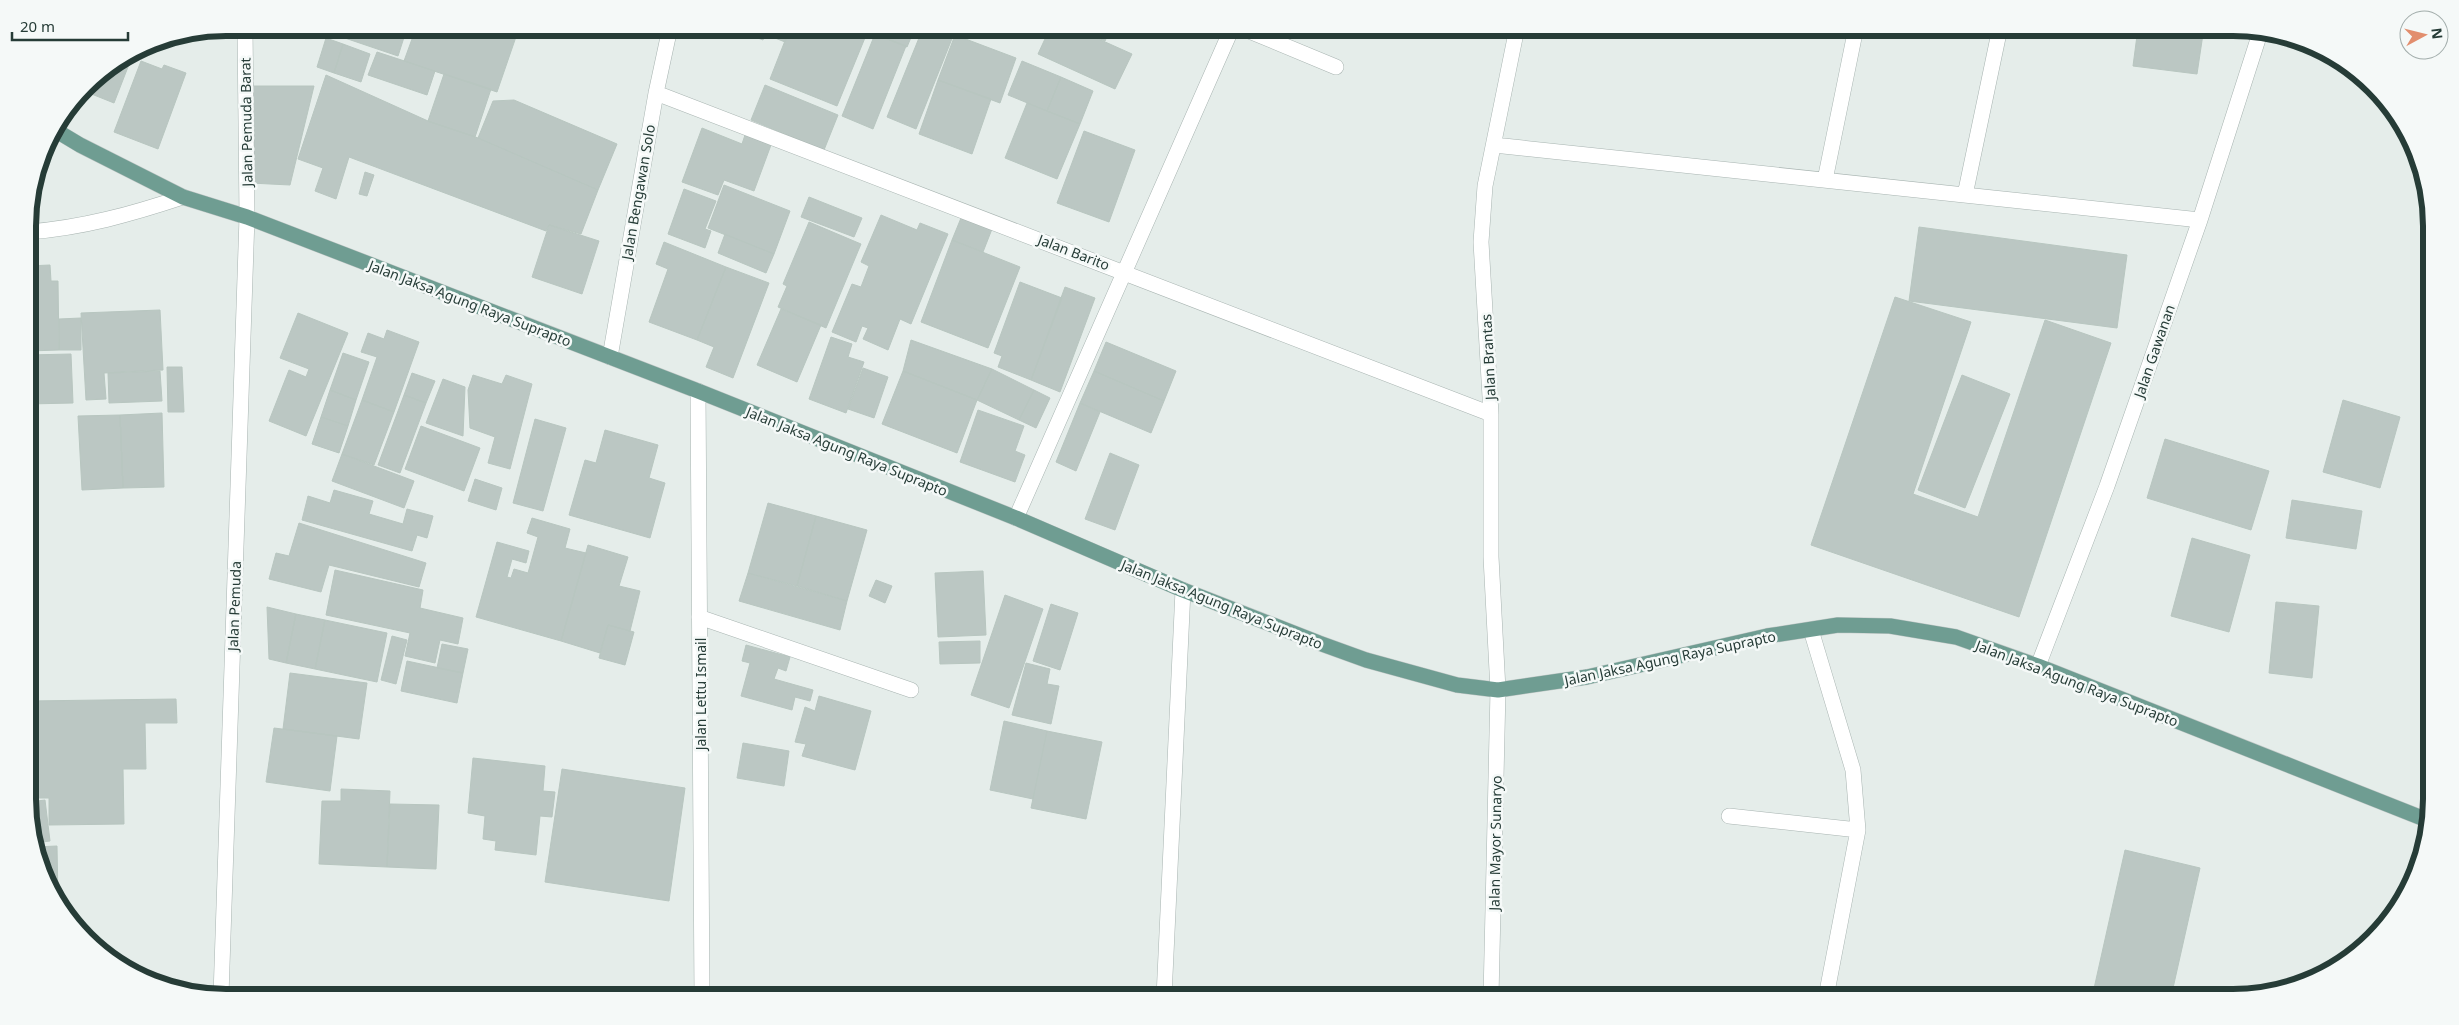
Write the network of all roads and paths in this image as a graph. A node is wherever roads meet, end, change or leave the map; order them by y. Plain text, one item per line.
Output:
1 (245, 36) edge
2 (668, 36) edge
3 (1228, 36) edge
4 (1261, 36) edge
5 (1515, 36) edge
6 (1854, 36) edge
7 (1998, 36) edge
8 (2258, 38) edge
9 (1336, 67) dead end
10 (656, 93) junction
11 (61, 134) edge
12 (1494, 144) junction
13 (1825, 180) junction
14 (1965, 196) junction
15 (183, 197) junction
16 (248, 217) junction
17 (2200, 220) junction
18 (36, 231) edge
19 (1124, 272) junction
20 (610, 357) junction
21 (698, 391) junction
22 (1492, 414) junction
23 (1016, 518) junction
24 (1183, 590) junction
25 (699, 617) junction
26 (1811, 630) junction
27 (2038, 666) junction
28 (911, 690) dead end
29 (1498, 690) junction
30 (1729, 816) dead end
31 (2421, 818) edge
32 (1858, 830) junction
33 (221, 989) edge
34 (702, 989) edge
35 (1164, 989) edge
36 (1491, 989) edge
37 (1828, 989) edge

1 - 16 street, Jalan Pemuda Barat
2 - 10 street, Jalan Bengawan Solo
3 - 19 street
4 - 9 street
5 - 12 street, Jalan Brantas
6 - 13 street
7 - 14 street
8 - 17 street, Jalan Gawanan
10 - 19 street, Jalan Barito
10 - 20 street, Jalan Bengawan Solo
11 - 15 main road, Jalan Jaksa Agung Raya Suprapto
12 - 13 street
12 - 22 street, Jalan Brantas
13 - 14 street
14 - 17 street
15 - 16 main road, Jalan Jaksa Agung Raya Suprapto
15 - 18 street
16 - 20 main road, Jalan Jaksa Agung Raya Suprapto
16 - 33 street, Jalan Pemuda
17 - 27 street, Jalan Gawanan
19 - 22 street, Jalan Barito
19 - 23 street
20 - 21 main road, Jalan Jaksa Agung Raya Suprapto
21 - 23 main road, Jalan Jaksa Agung Raya Suprapto
21 - 25 street, Jalan Lettu Ismail
22 - 29 street, Jalan Brantas
23 - 24 main road, Jalan Jaksa Agung Raya Suprapto
24 - 29 main road, Jalan Jaksa Agung Raya Suprapto
24 - 35 street
25 - 28 street
25 - 34 street, Jalan Lettu Ismail
26 - 27 main road, Jalan Jaksa Agung Raya Suprapto
26 - 29 main road, Jalan Jaksa Agung Raya Suprapto
26 - 32 street
27 - 31 main road, Jalan Jaksa Agung Raya Suprapto
29 - 36 street, Jalan Mayor Sunaryo
30 - 32 street
32 - 37 street

